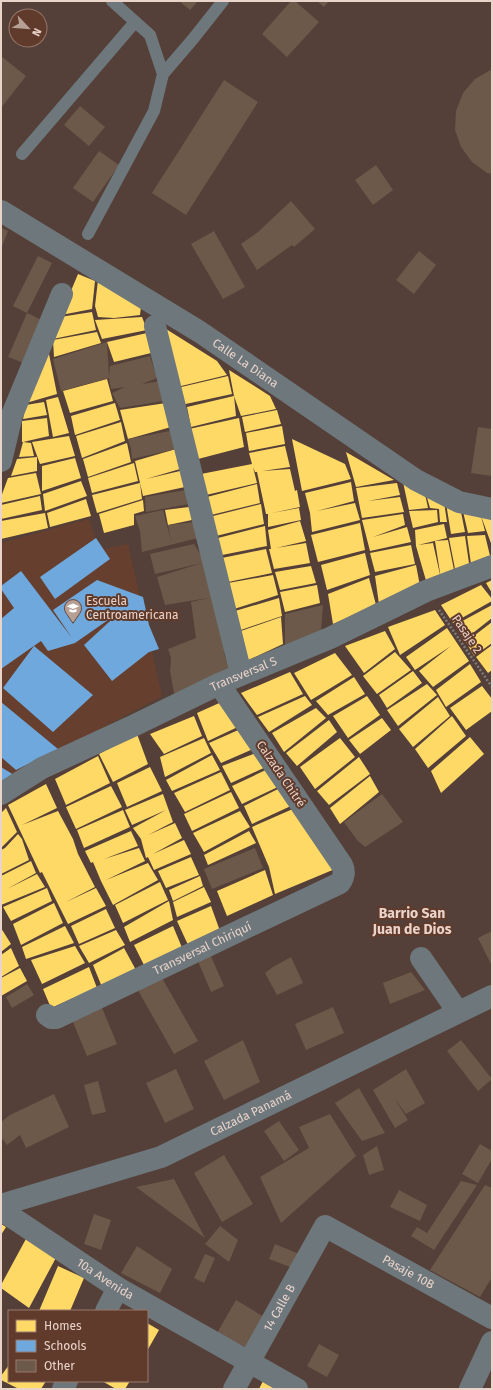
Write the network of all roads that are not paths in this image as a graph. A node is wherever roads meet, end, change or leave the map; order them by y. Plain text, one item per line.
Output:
1 (112, 1) edge
2 (223, 1) edge
3 (135, 22) junction
4 (163, 74) junction
5 (22, 154) dead end
6 (1, 211) edge
7 (88, 234) dead end
8 (62, 294) dead end
9 (155, 326) dead end
10 (1, 461) edge
11 (492, 509) edge
12 (492, 566) edge
13 (242, 674) junction
14 (219, 684) junction
15 (1, 794) edge
16 (342, 865) joint
17 (421, 958) dead end
18 (492, 996) edge
19 (458, 1012) junction
20 (47, 1015) dead end
21 (1, 1205) edge
22 (1, 1210) edge
23 (325, 1226) joint
24 (118, 1288) junction
25 (107, 1310) edge
26 (492, 1318) edge
27 (492, 1342) edge
28 (249, 1362) junction
29 (234, 1389) edge
30 (297, 1389) edge
31 (470, 1389) edge

1 - 3 lane
2 - 4 lane
3 - 4 lane
3 - 5 lane
4 - 7 lane
6 - 11 street, Calle La Diana
8 - 10 street
9 - 13 street
12 - 13 street, Transversal S
13 - 14 street, Transversal S
14 - 15 street, Transversal S
14 - 16 street, Calzada Chitré
16 - 20 street, Transversal Chiriquí
17 - 19 street
18 - 19 street, Calzada Panamá
19 - 21 street, Calzada Panamá
22 - 24 street, 10a Avenida
23 - 26 street, Pasaje 10B
23 - 28 street, 14 Calle B
24 - 25 street
24 - 28 street, 10a Avenida
27 - 31 street
28 - 29 street, 14 Calle B
28 - 30 street, 10a Avenida

